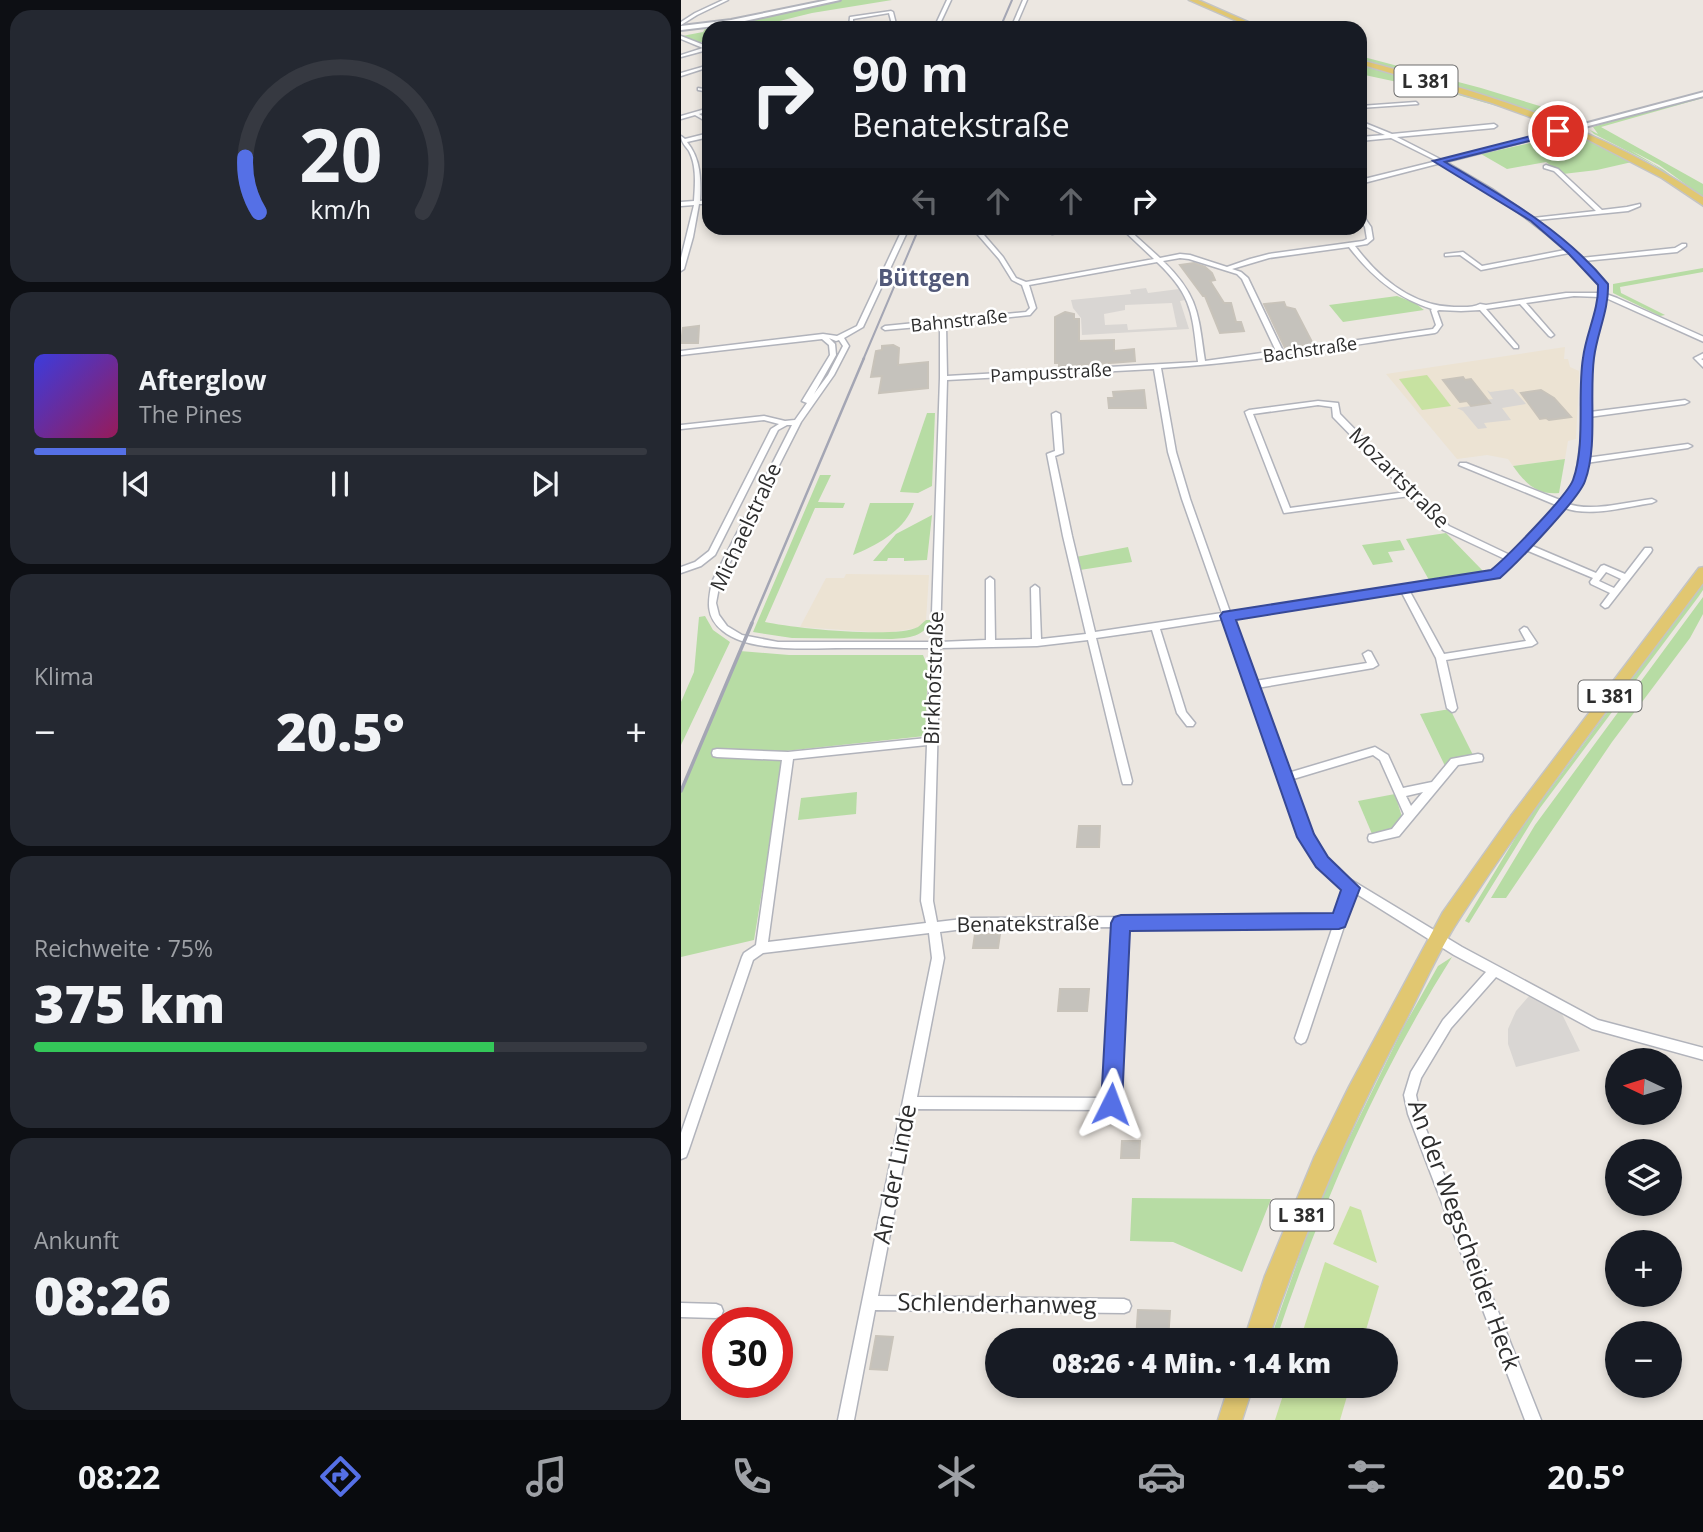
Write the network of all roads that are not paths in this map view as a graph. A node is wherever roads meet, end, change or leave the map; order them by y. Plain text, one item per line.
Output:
1 (726, 0) edge
2 (837, 0) edge
3 (949, 0) edge
4 (1025, 0) edge
5 (1192, 0) edge
6 (1224, 14) junction
7 (736, 21) edge
8 (852, 21) edge
9 (893, 21) edge
10 (939, 21) edge
11 (1016, 21) edge
12 (1233, 21) edge
13 (1241, 21) edge
14 (702, 24) edge
15 (681, 26) edge
16 (681, 37) edge
17 (702, 46) edge
18 (702, 50) edge
19 (681, 57) edge
20 (1367, 64) edge
21 (702, 68) edge
22 (681, 75) edge
23 (1703, 94) edge
24 (1393, 105) dead end
25 (1367, 107) edge
26 (702, 111) edge
27 (695, 113) junction
28 (681, 118) edge
29 (702, 118) edge
30 (1367, 125) edge
31 (1485, 127) dead end
32 (1573, 128) junction
33 (702, 136) edge
34 (1391, 136) junction
35 (1367, 138) edge
36 (683, 139) edge
37 (1438, 161) junction
38 (1546, 167) dead end
39 (1367, 180) edge
40 (702, 203) edge
41 (681, 204) edge
42 (696, 204) junction
43 (1703, 204) edge
44 (1638, 205) dead end
45 (1601, 212) junction
46 (1534, 219) junction
47 (1367, 224) edge
48 (903, 235) edge
49 (981, 235) edge
50 (1131, 235) edge
51 (1351, 245) junction
52 (1684, 245) dead end
53 (1572, 251) junction
54 (1447, 255) dead end
55 (1157, 260) junction
56 (1581, 260) junction
57 (681, 269) edge
58 (1227, 269) junction
59 (1025, 284) junction
60 (1604, 295) junction
61 (1521, 301) junction
62 (1480, 306) junction
63 (1437, 308) junction
64 (943, 323) junction
65 (885, 328) dead end
66 (1551, 335) dead end
67 (839, 338) junction
68 (826, 339) junction
69 (1703, 340) edge
70 (1516, 347) dead end
71 (681, 353) edge
72 (1281, 354) junction
73 (1703, 355) edge
74 (1203, 364) junction
75 (1703, 366) edge
76 (1157, 368) junction
77 (944, 378) junction
78 (1685, 402) dead end
79 (803, 412) junction
80 (1056, 414) dead end
81 (1587, 415) junction
82 (797, 422) junction
83 (785, 423) junction
84 (681, 427) edge
85 (1688, 446) dead end
86 (1583, 461) junction
87 (1463, 466) dead end
88 (1413, 493) junction
89 (1652, 501) dead end
90 (1562, 505) junction
91 (1525, 546) junction
92 (1648, 550) dead end
93 (1513, 560) junction
94 (681, 570) edge
95 (1703, 571) edge
96 (1598, 577) junction
97 (1627, 578) junction
98 (990, 580) dead end
99 (1035, 588) dead end
100 (1404, 589) junction
101 (1616, 592) junction
102 (1605, 605) dead end
103 (1228, 616) junction
104 (1155, 626) junction
105 (1524, 630) dead end
106 (1093, 636) junction
107 (991, 643) junction
108 (1037, 643) junction
109 (935, 645) junction
110 (1368, 654) dead end
111 (1441, 658) junction
112 (1252, 685) junction
113 (1452, 708) dead end
114 (1190, 723) dead end
115 (932, 741) junction
116 (717, 753) dead end
117 (788, 757) junction
118 (1478, 758) dead end
119 (1285, 778) junction
120 (1127, 781) dead end
121 (1433, 786) junction
122 (1400, 793) junction
123 (1410, 815) junction
124 (1373, 838) dead end
125 (1351, 888) junction
126 (1339, 921) junction
127 (1121, 923) junction
128 (934, 927) junction
129 (1439, 940) junction
130 (761, 948) junction
131 (1494, 971) junction
132 (1301, 1038) dead end
133 (1703, 1054) edge
134 (909, 1103) junction
135 (681, 1152) edge
136 (869, 1303) junction
137 (1124, 1306) dead end
138 (681, 1310) edge
139 (702, 1311) edge
140 (1260, 1328) edge
141 (1237, 1398) edge
142 (846, 1420) edge
143 (1230, 1420) edge
144 (1533, 1420) edge

1 - 15 street
2 - 7 street
3 - 10 street
4 - 11 street
5 - 6 main road
6 - 12 main road
6 - 13 main road
8 - 9 street
14 - 15 street
16 - 17 street
18 - 19 street
20 - 32 main road, L 381
21 - 22 street
23 - 32 street
24 - 25 street
26 - 27 street
27 - 28 street
27 - 29 street
30 - 34 street
31 - 34 street
32 - 37 street
32 - 43 main road, L 381
33 - 36 street
34 - 35 street
34 - 37 street
36 - 42 street
37 - 39 street
37 - 46 street
38 - 45 street
40 - 42 street
41 - 42 street
42 - 57 street
44 - 45 street
45 - 46 street
46 - 53 street
47 - 51 street
48 - 67 street
49 - 59 street
50 - 55 street
51 - 58 street
51 - 63 street
52 - 56 street
53 - 54 street
53 - 56 street
55 - 58 street
55 - 59 street
55 - 74 street
56 - 60 street
58 - 72 street
59 - 64 street, Bahnstraße
60 - 61 street
60 - 69 street
60 - 81 street
61 - 62 street
61 - 66 street
62 - 63 street
62 - 70 street
63 - 72 street, Bachstraße
64 - 65 street, Bahnstraße
64 - 77 street, Birkhofstraße
67 - 68 street
67 - 79 street, Michaelstraße
68 - 71 street
68 - 79 street, Michaelstraße
72 - 74 street, Bachstraße
73 - 75 street
74 - 76 street, Bachstraße
76 - 77 street, Pampusstraße
76 - 103 street
77 - 109 street, Birkhofstraße
78 - 81 street
79 - 82 street, Michaelstraße
80 - 106 street
81 - 86 street
82 - 83 street
82 - 109 street, Michaelstraße
83 - 84 street
83 - 94 street, Michaelstraße
85 - 86 street
86 - 90 street
87 - 90 street
88 - 88 street, Mozartstraße
88 - 93 street, Mozartstraße
89 - 90 street
90 - 91 street
91 - 93 street
91 - 96 street
92 - 97 street
93 - 100 street, Michaelstraße
95 - 129 main road, L 381
96 - 97 street
96 - 101 street
97 - 101 street
98 - 107 street
99 - 108 street
100 - 103 street, Michaelstraße
100 - 111 street
101 - 102 street
103 - 104 street, Michaelstraße
103 - 112 street
104 - 106 street, Michaelstraße
104 - 114 street
105 - 111 street
106 - 108 street, Michaelstraße
106 - 120 street
107 - 108 street, Michaelstraße
107 - 109 street, Michaelstraße
109 - 115 street, Birkhofstraße
110 - 112 street
111 - 113 street
112 - 119 street
115 - 117 street
115 - 128 street, Birkhofstraße
116 - 117 street
117 - 130 street
118 - 121 street
119 - 122 street
119 - 125 street
121 - 122 street
121 - 123 street
122 - 123 street
123 - 124 street
125 - 126 street
125 - 129 street
126 - 127 street, Benatekstraße
126 - 132 street
127 - 128 street, Benatekstraße
127 - 134 street
128 - 130 street, Benatekstraße
128 - 134 street, An der Linde
129 - 131 street
129 - 140 main road, L 381
130 - 135 street
131 - 133 street
131 - 144 street, An der Wegscheider Heck
134 - 136 street, An der Linde
136 - 137 street, Schlenderhanweg
136 - 142 street, An der Linde
138 - 139 street
141 - 143 main road

